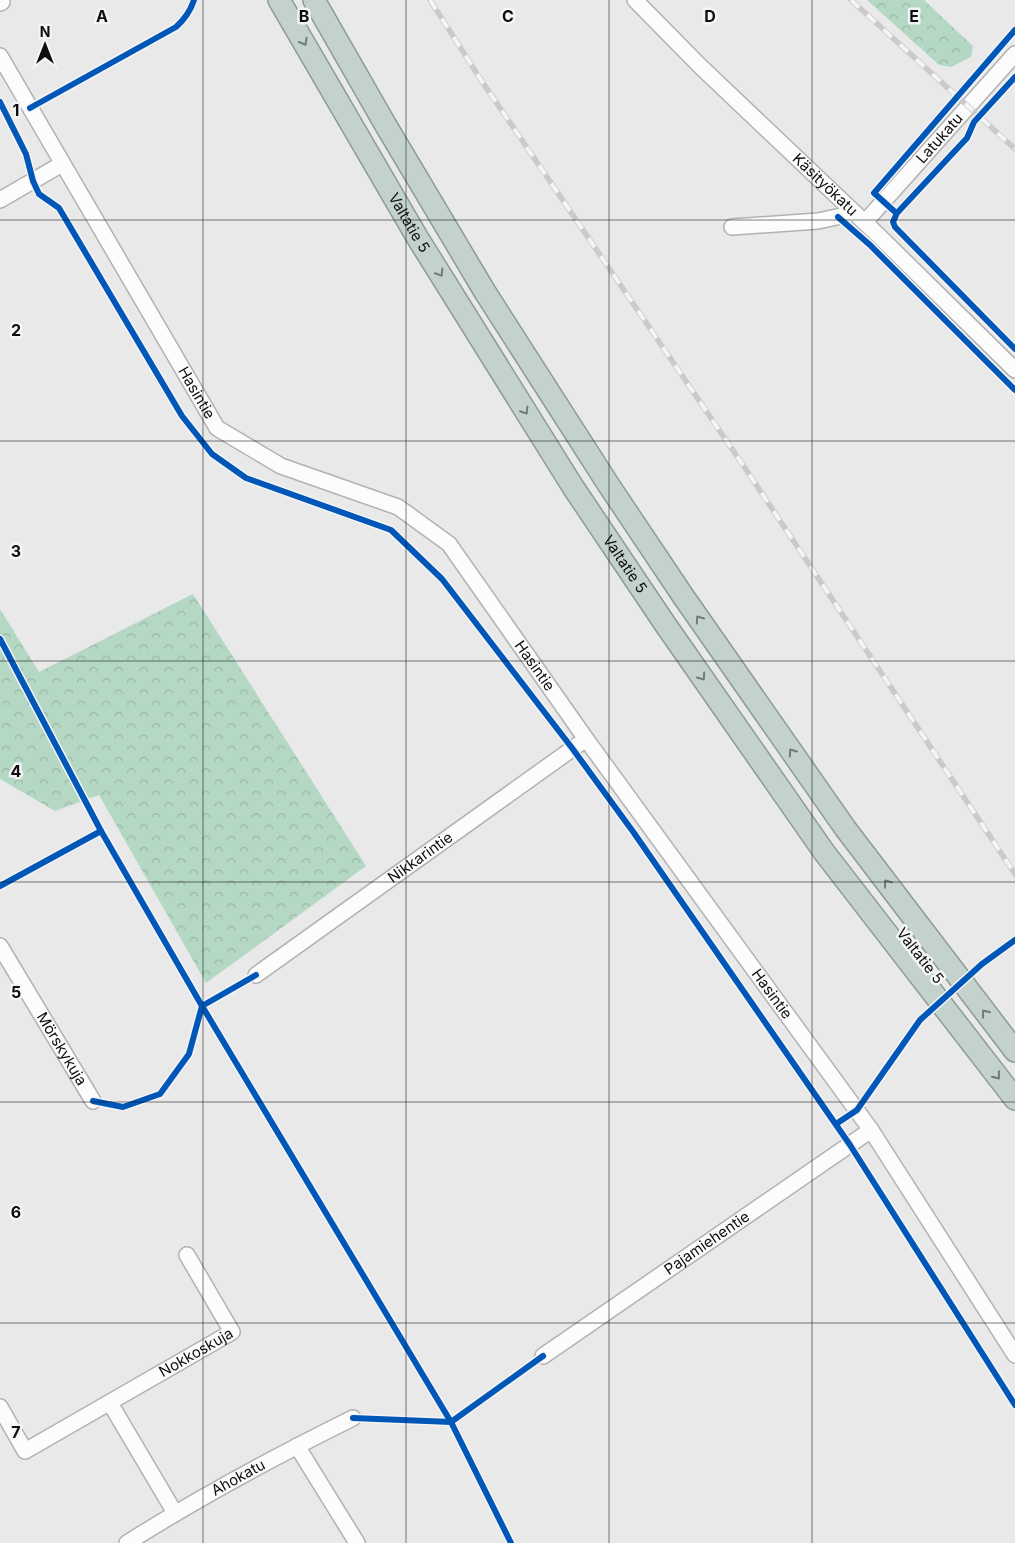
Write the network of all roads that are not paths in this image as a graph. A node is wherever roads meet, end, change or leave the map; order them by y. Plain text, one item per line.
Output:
1 (279, 0) edge
2 (314, 0) edge
3 (635, 0) edge
4 (1015, 54) edge
5 (0, 56) edge
6 (62, 164) junction
7 (0, 200) edge
8 (860, 218) junction
9 (732, 227) dead end
10 (1015, 370) edge
11 (586, 738) junction
12 (0, 946) edge
13 (256, 975) dead end
14 (1015, 1052) edge
15 (1015, 1099) edge
16 (93, 1101) dead end
17 (871, 1130) junction
18 (187, 1255) dead end
19 (1015, 1355) edge
20 (543, 1356) dead end
21 (110, 1403) junction
22 (0, 1407) edge
23 (353, 1418) dead end
24 (297, 1446) junction
25 (175, 1513) junction
26 (127, 1543) edge
27 (356, 1543) edge

1 -> 15 highway, Valtatie 5
14 -> 2 highway, Valtatie 5
3 - 8 street, Käsityökatu
4 - 8 street, Latukatu
5 - 6 street, Hasintie
6 - 7 street
6 - 11 street, Hasintie
8 - 9 street
8 - 10 street, Käsityökatu
11 - 13 street, Nikkarintie
11 - 17 street, Hasintie
12 - 16 street, Mörskykuja
17 - 19 street, Hasintie
17 - 20 street, Pajamiehentie
18 - 21 street, Nokkoskuja
21 - 22 street, Nokkoskuja
21 - 25 street
23 - 24 street, Ahokatu
24 - 25 street, Ahokatu
24 - 27 street
25 - 26 street, Ahokatu

